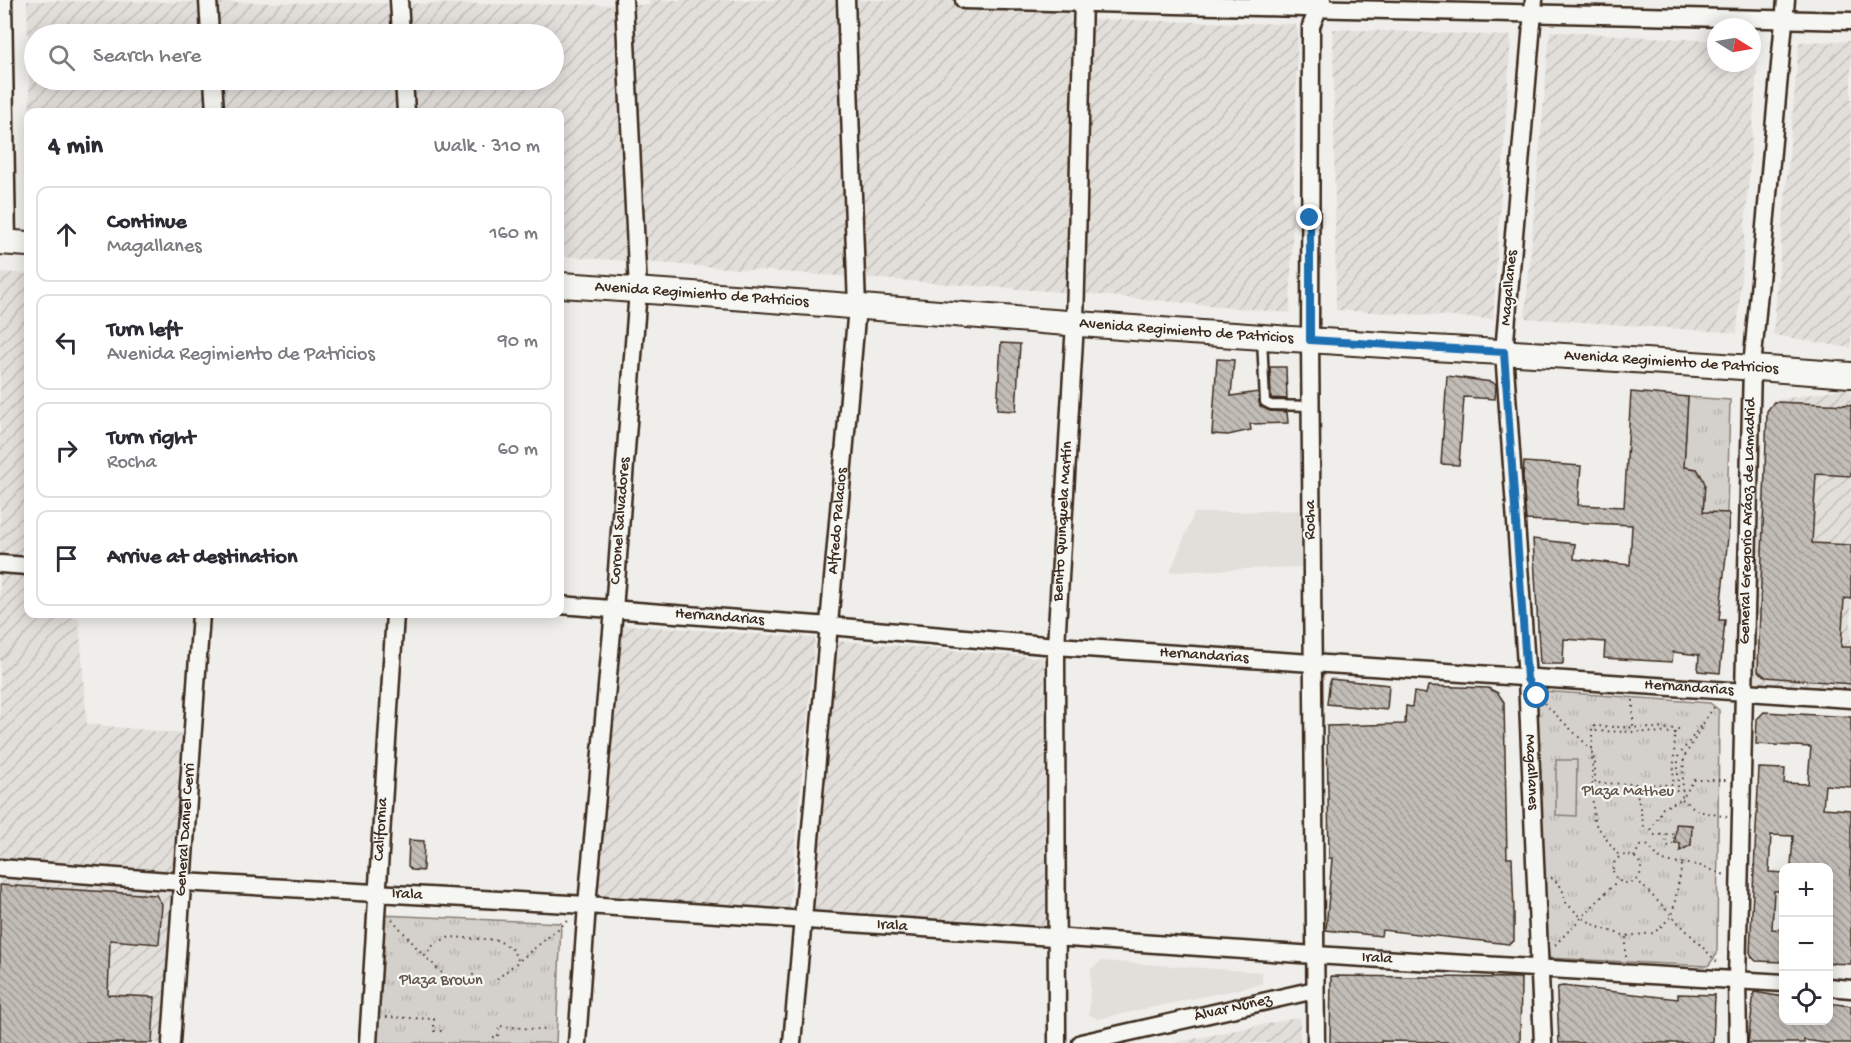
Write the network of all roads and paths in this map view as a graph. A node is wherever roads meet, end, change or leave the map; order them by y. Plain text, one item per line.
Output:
1 (3, 0) edge
2 (208, 0) edge
3 (399, 0) edge
4 (624, 0) edge
5 (846, 0) edge
6 (964, 0) edge
7 (1786, 0) edge
8 (1082, 1) edge
9 (1320, 4) edge
10 (1534, 6) edge
11 (1784, 19) junction
12 (1851, 21) edge
13 (209, 24) edge
14 (400, 24) edge
15 (214, 90) edge
16 (405, 90) edge
17 (215, 108) edge
18 (406, 108) edge
19 (12, 243) edge
20 (564, 285) edge
21 (638, 290) junction
22 (857, 307) junction
23 (1075, 323) junction
24 (1262, 337) junction
25 (1310, 340) junction
26 (1504, 352) junction
27 (1752, 367) junction
28 (1851, 375) edge
29 (1310, 406) junction
30 (0, 564) edge
31 (24, 566) edge
32 (564, 605) edge
33 (614, 609) junction
34 (201, 618) edge
35 (395, 618) edge
36 (830, 626) junction
37 (1056, 646) junction
38 (1312, 664) junction
39 (1527, 679) junction
40 (1633, 685) junction
41 (1745, 692) junction
42 (1851, 699) edge
43 (1633, 727) junction
44 (1679, 729) dead end
45 (1594, 731) dead end
46 (1592, 750) junction
47 (1593, 758) dead end
48 (1742, 780) junction
49 (1635, 784) junction
50 (1592, 789) junction
51 (1635, 790) junction
52 (1682, 799) junction
53 (1741, 819) junction
54 (1644, 827) dead end
55 (1651, 830) dead end
56 (1665, 834) junction
57 (1654, 836) dead end
58 (1641, 844) dead end
59 (1647, 845) dead end
60 (1620, 857) junction
61 (1634, 858) junction
62 (1682, 865) junction
63 (0, 868) edge
64 (1536, 878) junction
65 (1636, 879) junction
66 (1618, 880) junction
67 (182, 882) junction
68 (1740, 883) junction
69 (376, 894) junction
70 (587, 905) junction
71 (1672, 916) junction
72 (1581, 917) junction
73 (392, 918) dead end
74 (802, 919) junction
75 (1626, 936) junction
76 (1057, 938) junction
77 (1315, 955) junction
78 (425, 956) junction
79 (519, 960) junction
80 (1540, 969) junction
81 (1625, 973) junction
82 (444, 975) dead end
83 (497, 979) dead end
84 (1737, 979) junction
85 (1779, 983) edge
86 (1833, 987) edge
87 (1851, 989) edge
88 (1314, 990) junction
89 (386, 1017) dead end
90 (546, 1030) dead end
91 (442, 1032) dead end
92 (492, 1036) dead end
93 (171, 1043) edge
94 (368, 1043) edge
95 (577, 1043) edge
96 (792, 1043) edge
97 (1057, 1043) edge
98 (1082, 1043) edge
99 (1316, 1043) edge
100 (1543, 1043) edge
101 (1738, 1043) edge

1 - 19 street
2 - 13 street
3 - 14 street
4 - 21 street, Coronel Salvadores
5 - 22 street, Alfredo Palacios
6 - 8 street
7 - 11 street, General Gregorio Aráoz de Lamadrid
8 - 9 street
8 - 23 street, Benito Quinquela Martín
9 - 10 street
9 - 25 street, Rocha
10 - 11 street
10 - 26 street, Magallanes
11 - 12 street
11 - 27 street, General Gregorio Aráoz de Lamadrid
15 - 17 street
16 - 18 street
20 - 21 main road, Avenida Regimiento de Patricios
21 - 22 main road, Avenida Regimiento de Patricios
21 - 33 street, Coronel Salvadores
22 - 23 main road, Avenida Regimiento de Patricios
22 - 36 street, Alfredo Palacios
23 - 24 main road, Avenida Regimiento de Patricios
23 - 37 street, Benito Quinquela Martín
24 - 25 main road, Avenida Regimiento de Patricios
24 - 29 lane
25 - 26 main road, Avenida Regimiento de Patricios
25 - 29 street, Rocha
26 - 27 main road, Avenida Regimiento de Patricios
26 - 39 street, Magallanes
27 - 28 main road, Avenida Regimiento de Patricios
27 - 41 street, General Gregorio Aráoz de Lamadrid
29 - 38 street, Rocha
30 - 31 street
32 - 33 street, Hernandarias
33 - 36 street, Hernandarias
33 - 70 street, Coronel Salvadores
34 - 67 street, General Daniel Cerri
35 - 69 street, California
36 - 37 street, Hernandarias
36 - 74 street, Alfredo Palacios
37 - 38 street, Hernandarias
37 - 76 street, Benito Quinquela Martín
38 - 39 street, Hernandarias
38 - 77 street, Rocha
39 - 40 street, Hernandarias
39 - 46 path
39 - 64 street, Magallanes
40 - 41 street, Hernandarias
40 - 43 path
41 - 42 street, Hernandarias
41 - 48 street, General Gregorio Aráoz de Lamadrid
43 - 44 path
43 - 46 path
45 - 49 path
46 - 50 path
47 - 49 path
48 - 52 path
48 - 53 street, General Gregorio Aráoz de Lamadrid
49 - 51 path
50 - 51 path
50 - 60 path
51 - 52 path
51 - 54 path
52 - 53 path
52 - 55 path
53 - 68 street, General Gregorio Aráoz de Lamadrid
56 - 56 path
56 - 57 path
58 - 61 path
59 - 62 path
60 - 61 path
60 - 66 path
61 - 65 path
62 - 68 path
62 - 71 path
63 - 67 street, Irala
64 - 72 path
64 - 80 street, Magallanes
65 - 66 path
65 - 71 path
66 - 72 path
67 - 69 street, Irala
67 - 93 street, General Daniel Cerri
68 - 84 street, General Gregorio Aráoz de Lamadrid
69 - 70 street, Irala
69 - 94 street, California
70 - 74 street, Irala
70 - 79 path
70 - 95 street, Coronel Salvadores
71 - 75 path
71 - 84 path
72 - 75 path
72 - 80 path
73 - 78 path
74 - 76 street, Irala
74 - 96 street, Alfredo Palacios
75 - 81 path
76 - 77 street, Irala
76 - 97 street, Benito Quinquela Martín
77 - 80 street, Irala
77 - 88 street, Rocha
78 - 79 path
78 - 82 path
79 - 83 path
80 - 81 street, Irala
80 - 100 street, Magallanes
81 - 84 street, Irala
84 - 85 street, Irala
84 - 101 street, General Gregorio Aráoz de Lamadrid
86 - 87 street
88 - 98 street, Álvar Núñez
88 - 99 street, Rocha
89 - 91 path
90 - 92 path

